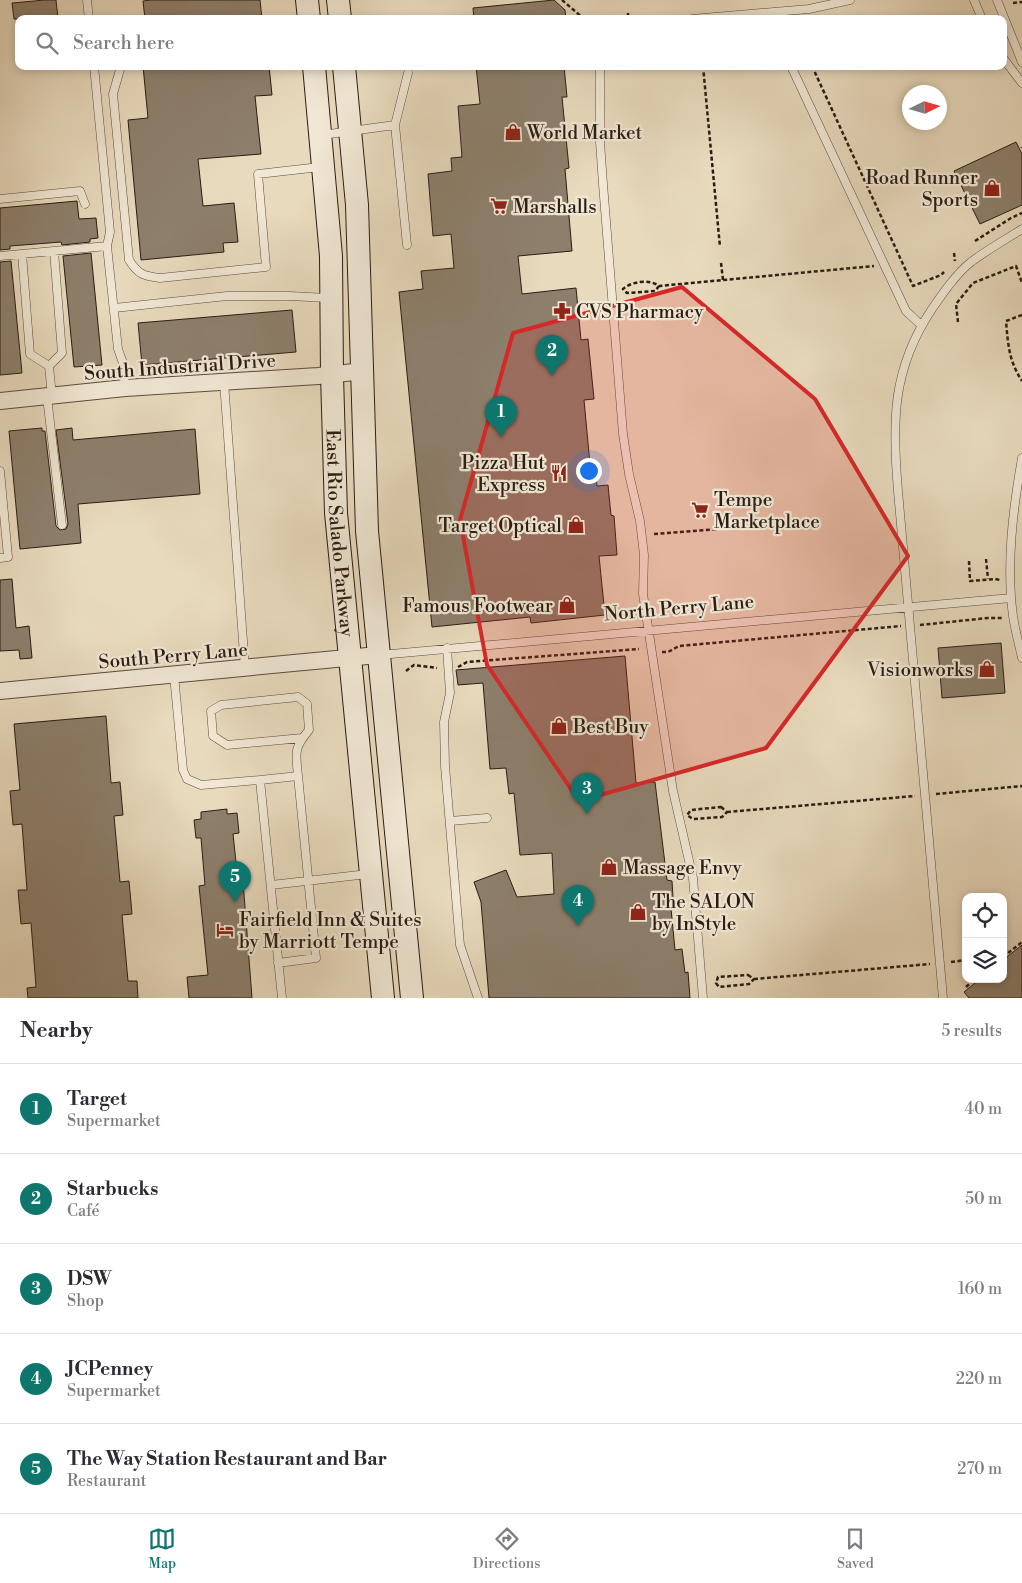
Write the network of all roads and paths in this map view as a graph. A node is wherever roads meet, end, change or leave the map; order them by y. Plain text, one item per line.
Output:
1 (87, 0) edge
2 (307, 0) edge
3 (338, 0) edge
4 (562, 0) edge
5 (850, 0) edge
6 (974, 0) edge
7 (998, 0) edge
8 (1022, 2) edge
9 (1013, 3) dead end
10 (89, 15) edge
11 (309, 15) edge
12 (340, 15) edge
13 (580, 15) edge
14 (776, 15) edge
15 (980, 15) edge
16 (1004, 15) edge
17 (1007, 23) edge
18 (1022, 62) edge
19 (1007, 63) edge
20 (94, 70) edge
21 (121, 70) edge
22 (314, 70) edge
23 (344, 70) edge
24 (600, 70) edge
25 (703, 70) edge
26 (793, 70) edge
27 (814, 70) edge
28 (408, 73) dead end
29 (1022, 83) edge
30 (395, 125) junction
31 (350, 131) junction
32 (321, 135) junction
33 (324, 167) junction
34 (0, 199) edge
35 (85, 204) dead end
36 (1022, 212) edge
37 (1022, 229) edge
38 (975, 242) dead end
39 (407, 244) dead end
40 (107, 246) junction
41 (720, 246) dead end
42 (54, 251) junction
43 (954, 253) dead end
44 (22, 254) junction
45 (0, 256) edge
46 (902, 262) junction
47 (955, 262) dead end
48 (721, 263) dead end
49 (896, 265) dead end
50 (875, 266) dead end
51 (948, 269) dead end
52 (723, 280) junction
53 (1022, 283) edge
54 (659, 286) junction
55 (332, 298) junction
56 (114, 308) junction
57 (1022, 315) edge
58 (958, 322) dead end
59 (921, 325) junction
60 (49, 366) junction
61 (363, 371) junction
62 (332, 374) junction
63 (1022, 381) edge
64 (224, 382) junction
65 (126, 388) junction
66 (50, 397) junction
67 (0, 401) edge
68 (1022, 458) edge
69 (0, 471) edge
70 (62, 525) dead end
71 (718, 529) dead end
72 (654, 534) dead end
73 (0, 558) edge
74 (986, 559) dead end
75 (969, 560) dead end
76 (988, 579) junction
77 (1000, 580) dead end
78 (1011, 598) junction
79 (909, 607) junction
80 (1004, 618) dead end
81 (920, 625) dead end
82 (901, 626) dead end
83 (650, 630) junction
84 (447, 648) junction
85 (639, 648) dead end
86 (662, 652) dead end
87 (378, 655) junction
88 (350, 658) junction
89 (1022, 658) edge
90 (454, 667) dead end
91 (245, 668) junction
92 (439, 668) dead end
93 (406, 671) dead end
94 (174, 675) junction
95 (0, 691) edge
96 (302, 738) junction
97 (298, 776) junction
98 (260, 780) junction
99 (1022, 786) edge
100 (934, 794) dead end
101 (916, 796) dead end
102 (727, 812) junction
103 (487, 818) dead end
104 (450, 821) junction
105 (371, 874) junction
106 (308, 881) junction
107 (271, 885) junction
108 (1022, 942) edge
109 (1007, 954) edge
110 (962, 960) edge
111 (949, 962) dead end
112 (278, 963) junction
113 (930, 964) dead end
114 (754, 979) junction
115 (971, 983) edge
116 (966, 987) dead end
117 (282, 998) edge
118 (383, 998) edge
119 (412, 998) edge
120 (478, 998) edge
121 (703, 998) edge
122 (943, 998) edge

1 - 10 lane
2 - 11 main road
3 - 12 main road
4 - 13 path
5 - 14 lane
6 - 15 lane
7 - 16 lane
8 - 9 path
17 - 18 lane
19 - 29 lane
20 - 40 lane
21 - 33 lane
22 - 32 main road, East Rio Salado Parkway
23 - 31 main road, East Rio Salado Parkway
24 - 83 lane
25 - 41 path
26 - 59 lane
27 - 46 path
28 - 30 lane
30 - 31 lane
30 - 39 lane
31 - 32 lane
31 - 61 main road, East Rio Salado Parkway
32 - 33 main road, East Rio Salado Parkway
33 - 55 main road, East Rio Salado Parkway
34 - 35 lane
36 - 38 path
37 - 59 lane
40 - 42 lane
40 - 56 lane
42 - 44 lane
42 - 60 lane
43 - 47 path
44 - 45 lane
44 - 60 lane
46 - 49 path
46 - 51 path
48 - 52 path
50 - 52 path
52 - 54 path
53 - 58 path
54 - 54 path
55 - 56 lane
55 - 62 main road, East Rio Salado Parkway
56 - 65 lane
57 - 63 path
59 - 79 lane
60 - 66 lane
61 - 62 street, South Industrial Drive
61 - 87 main road, East Rio Salado Parkway
62 - 64 street, South Industrial Drive
62 - 88 main road, East Rio Salado Parkway
64 - 65 street, South Industrial Drive
64 - 91 lane
65 - 66 street, South Industrial Drive
66 - 67 street, South Industrial Drive
66 - 70 lane
68 - 78 lane
69 - 73 lane
71 - 72 path
74 - 76 path
75 - 76 path
76 - 77 path
78 - 79 lane, North Perry Lane
78 - 89 lane
79 - 83 lane, North Perry Lane
79 - 122 lane
80 - 81 path
82 - 86 path
83 - 84 lane, North Perry Lane
83 - 121 lane
84 - 87 lane, North Perry Lane
84 - 104 lane
85 - 90 path
87 - 88 street, North Perry Lane
87 - 119 main road, East Rio Salado Parkway
88 - 91 street, South Perry Lane
88 - 105 main road, East Rio Salado Parkway
91 - 94 street, South Perry Lane
92 - 93 path
94 - 95 street, South Perry Lane
94 - 98 lane
96 - 96 lane
96 - 97 lane
97 - 98 lane
97 - 106 lane
98 - 107 lane
99 - 100 path
101 - 102 path
102 - 102 path
103 - 104 lane
104 - 120 lane
105 - 106 lane
105 - 118 main road, East Rio Salado Parkway
106 - 107 lane
106 - 112 lane
107 - 112 lane
108 - 109 path
110 - 111 path
112 - 117 lane
113 - 114 path
114 - 114 path
115 - 116 path

